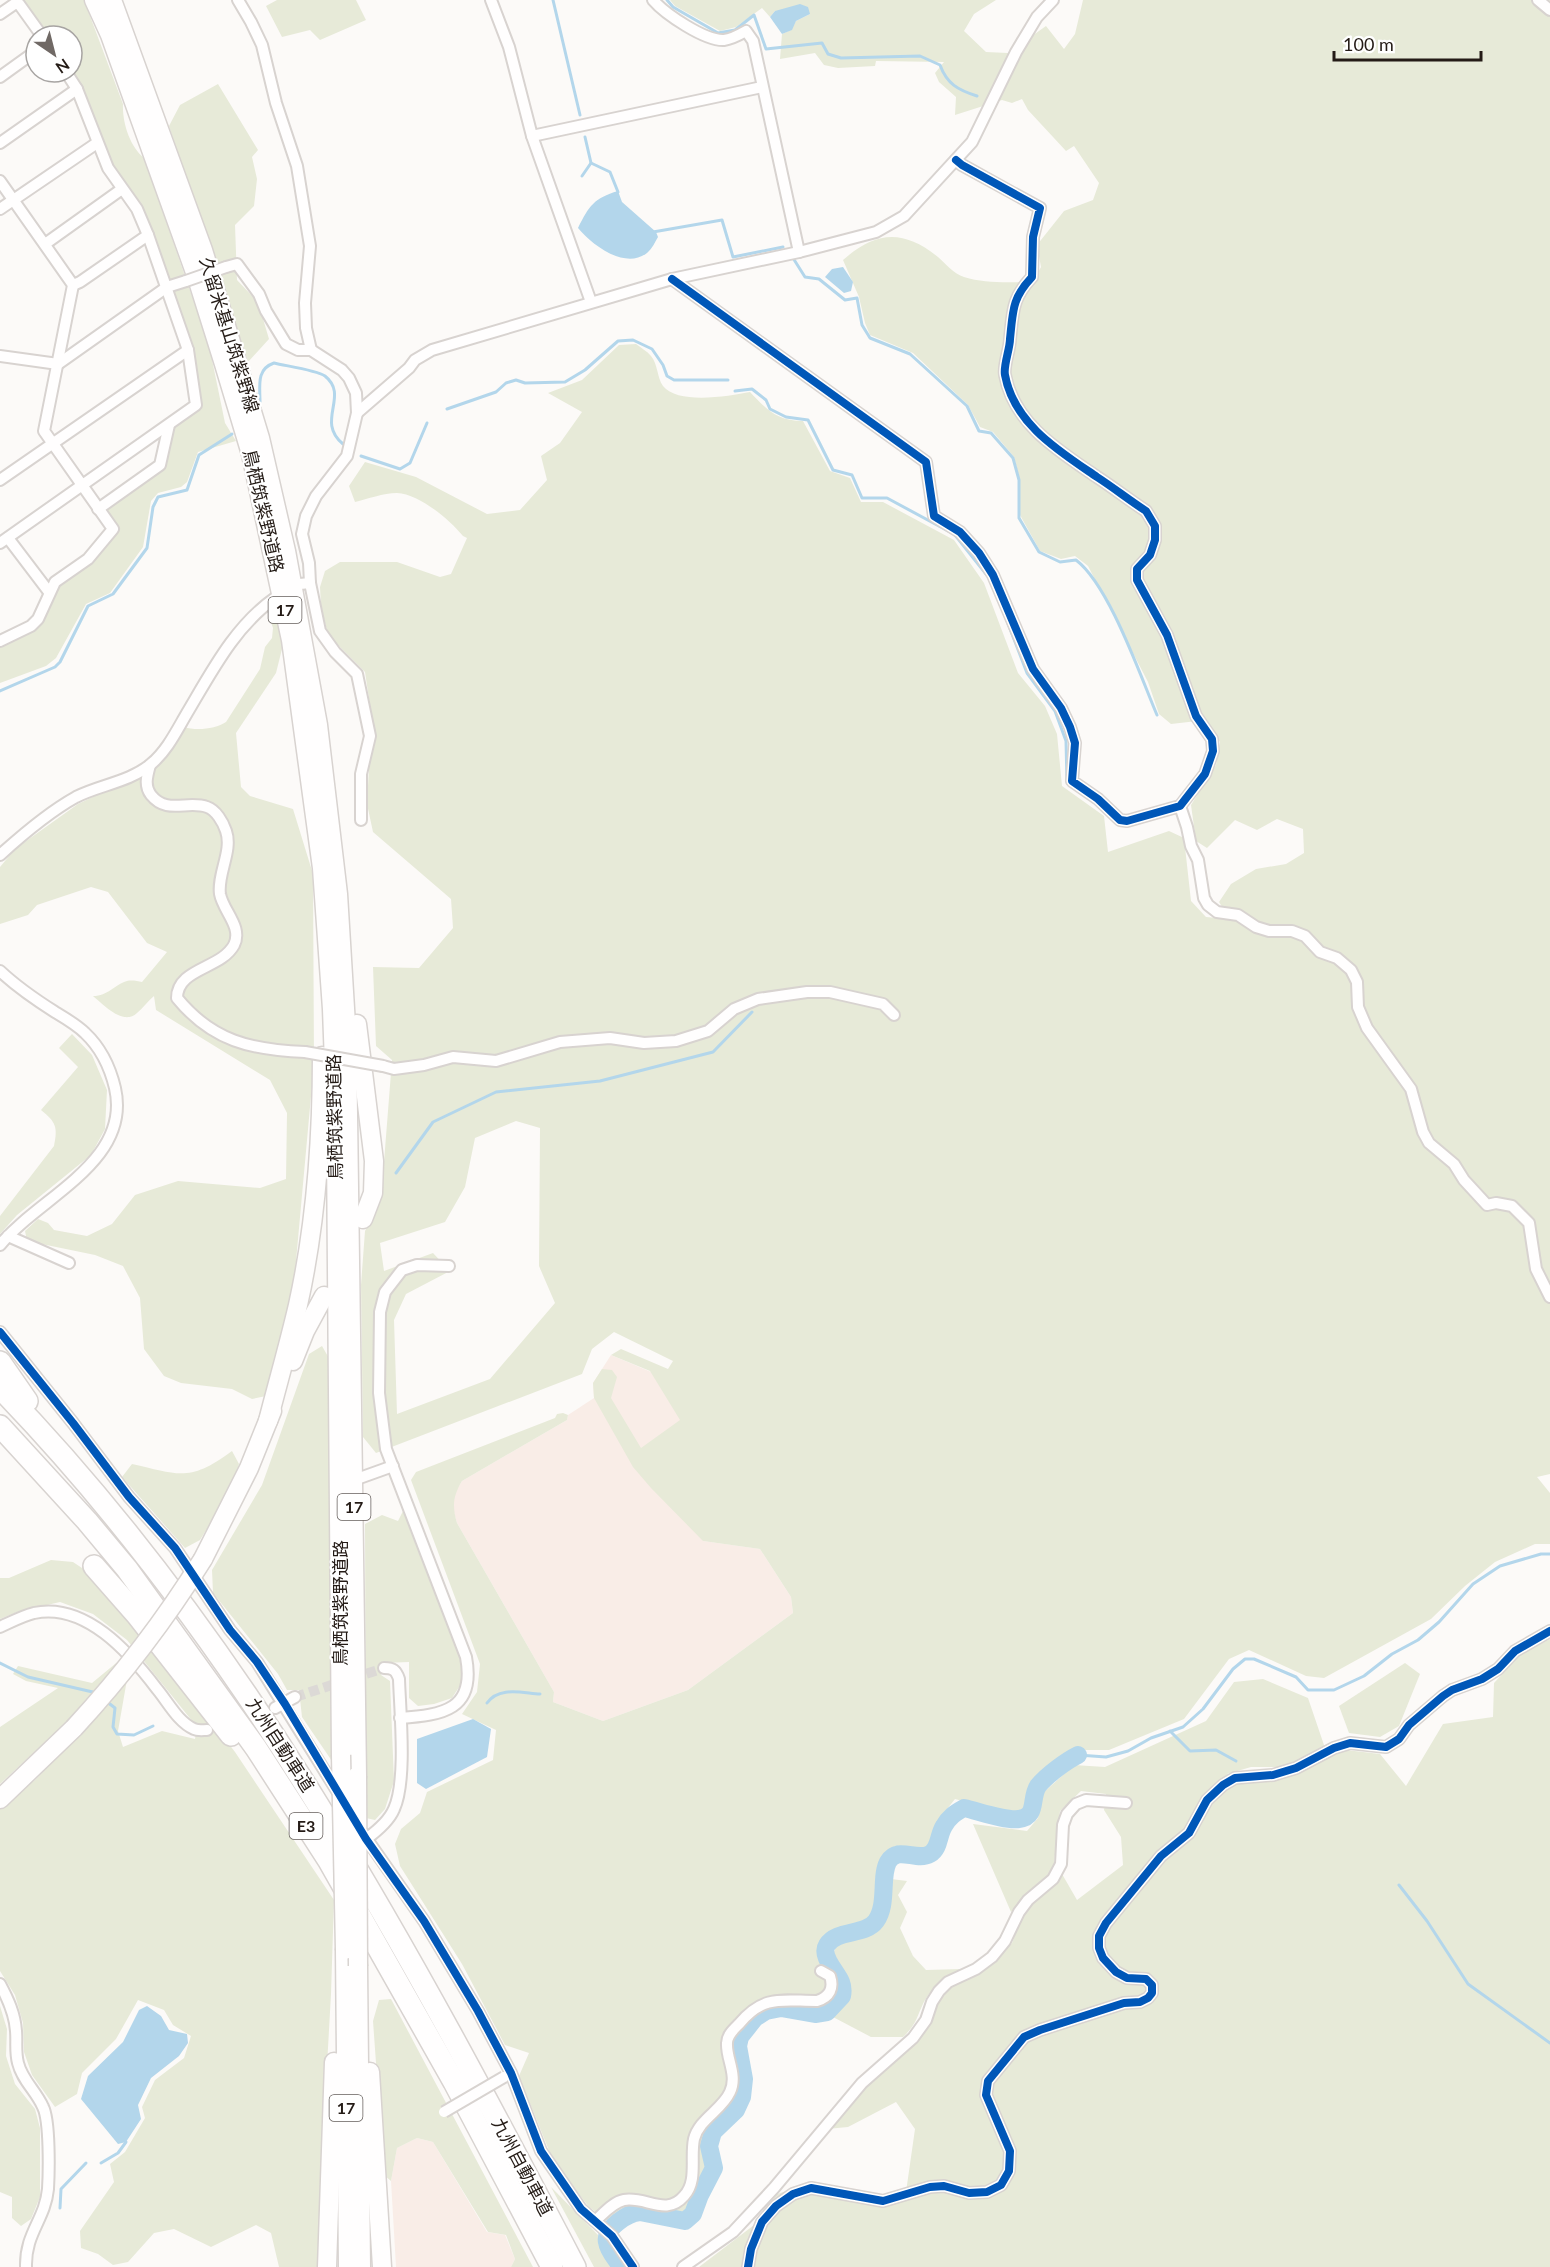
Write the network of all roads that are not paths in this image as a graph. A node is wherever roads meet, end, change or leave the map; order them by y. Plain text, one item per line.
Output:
1 (94, 0) edge
2 (112, 0) edge
3 (238, 0) edge
4 (491, 0) edge
5 (653, 0) edge
6 (1053, 0) edge
7 (1538, 0) edge
8 (1550, 10) edge
9 (0, 14) edge
10 (33, 24) edge
11 (24, 59) edge
12 (0, 76) edge
13 (74, 84) edge
14 (762, 87) junction
15 (77, 89) junction
16 (532, 136) junction
17 (0, 143) edge
18 (97, 143) junction
19 (956, 160) junction
20 (0, 182) edge
21 (122, 189) junction
22 (13, 200) junction
23 (0, 209) edge
24 (148, 235) junction
25 (45, 244) junction
26 (799, 252) junction
27 (672, 279) junction
28 (73, 285) junction
29 (167, 287) junction
30 (591, 302) junction
31 (188, 350) junction
32 (311, 350) junction
33 (0, 356) edge
34 (58, 364) junction
35 (357, 413) junction
36 (169, 424) junction
37 (52, 443) junction
38 (0, 480) edge
39 (81, 486) junction
40 (98, 509) junction
41 (4, 541) edge
42 (49, 592) junction
43 (276, 598) dead end
44 (0, 641) edge
45 (150, 765) junction
46 (1180, 806) junction
47 (361, 820) dead end
48 (0, 855) edge
49 (338, 894) joint
50 (334, 926) junction
51 (0, 971) edge
52 (894, 1015) dead end
53 (363, 1219) dead end
54 (4, 1241) edge
55 (69, 1263) dead end
56 (449, 1266) dead end
57 (324, 1296) dead end
58 (1550, 1297) edge
59 (0, 1332) edge
60 (0, 1362) edge
61 (0, 1388) edge
62 (268, 1420) junction
63 (0, 1426) edge
64 (68, 1460) junction
65 (393, 1466) junction
66 (354, 1480) junction
67 (94, 1566) dead end
68 (0, 1628) edge
69 (1550, 1630) edge
70 (384, 1668) dead end
71 (295, 1697) tunnel mouth
72 (280, 1706) junction
73 (400, 1718) junction
74 (207, 1730) dead end
75 (0, 1799) edge
76 (1126, 1803) dead end
77 (366, 1839) junction
78 (329, 1861) junction
79 (821, 1971) dead end
80 (352, 1972) junction
81 (0, 1984) edge
82 (358, 1997) junction
83 (508, 2075) junction
84 (444, 2112) dead end
85 (604, 2228) junction
86 (26, 2267) edge
87 (327, 2267) edge
88 (348, 2267) edge
89 (361, 2267) edge
90 (382, 2267) edge
91 (552, 2267) edge
92 (575, 2267) edge
93 (633, 2267) edge
94 (683, 2267) edge
95 (748, 2267) edge

1 - 50 main road, 鳥栖筑紫野道路 / 17
2 - 49 main road, 久留米基山筑紫野線 / 17
3 - 32 street
4 - 16 street
5 - 14 street
6 - 19 street
7 - 8 street
9 - 10 street
11 - 12 street
13 - 15 street
14 - 16 street
14 - 26 street
15 - 17 street
15 - 18 street
16 - 30 street
18 - 21 street
18 - 22 street
19 - 26 street
19 - 46 street
20 - 22 street
21 - 24 street
21 - 25 street
22 - 23 street
22 - 25 street
24 - 28 street
24 - 29 street
25 - 28 street
26 - 27 street
27 - 30 street
27 - 46 street
28 - 34 street
29 - 31 street
29 - 32 street, bridge
29 - 34 street
30 - 35 street
31 - 36 street
31 - 37 street
32 - 35 street
33 - 34 street
34 - 37 street
35 - 47 street
36 - 39 street
36 - 40 street
37 - 38 street
37 - 39 street
39 - 40 street
39 - 41 street
40 - 42 street
41 - 42 street
42 - 44 street
43 - 45 street
45 - 48 street
45 - 52 street, bridge
46 - 58 street
49 - 50 main road, 鳥栖筑紫野道路 / 17
50 - 53 main road, 17
50 - 62 main road, 17
50 - 66 main road, 鳥栖筑紫野道路 / 17
50 - 80 main road, 鳥栖筑紫野道路 / 17, bridge
51 - 54 street
54 - 55 street
56 - 65 street
57 - 62 main road, 17
59 - 72 street
60 - 64 highway
61 - 64 highway, 九州自動車道 / E3
62 - 75 main road, 17, bridge
63 - 78 highway, 九州自動車道 / E3
64 - 92 highway, 九州自動車道 / E3
65 - 66 street
65 - 73 street
66 - 80 main road, 鳥栖筑紫野道路 / 17, bridge
67 - 78 highway
68 - 74 street
69 - 95 street
70 - 73 street
71 - 72 street
72 - 77 street
73 - 77 street
76 - 94 street
77 - 83 street
78 - 91 highway, 九州自動車道 / E3
79 - 85 street
80 - 82 main road, 鳥栖筑紫野道路 / 17
80 - 87 main road
80 - 88 main road, 鳥栖筑紫野道路 / 17
81 - 86 street
82 - 89 main road, 鳥栖筑紫野道路 / 17
82 - 90 main road
83 - 84 street, bridge
83 - 85 street
85 - 93 street

